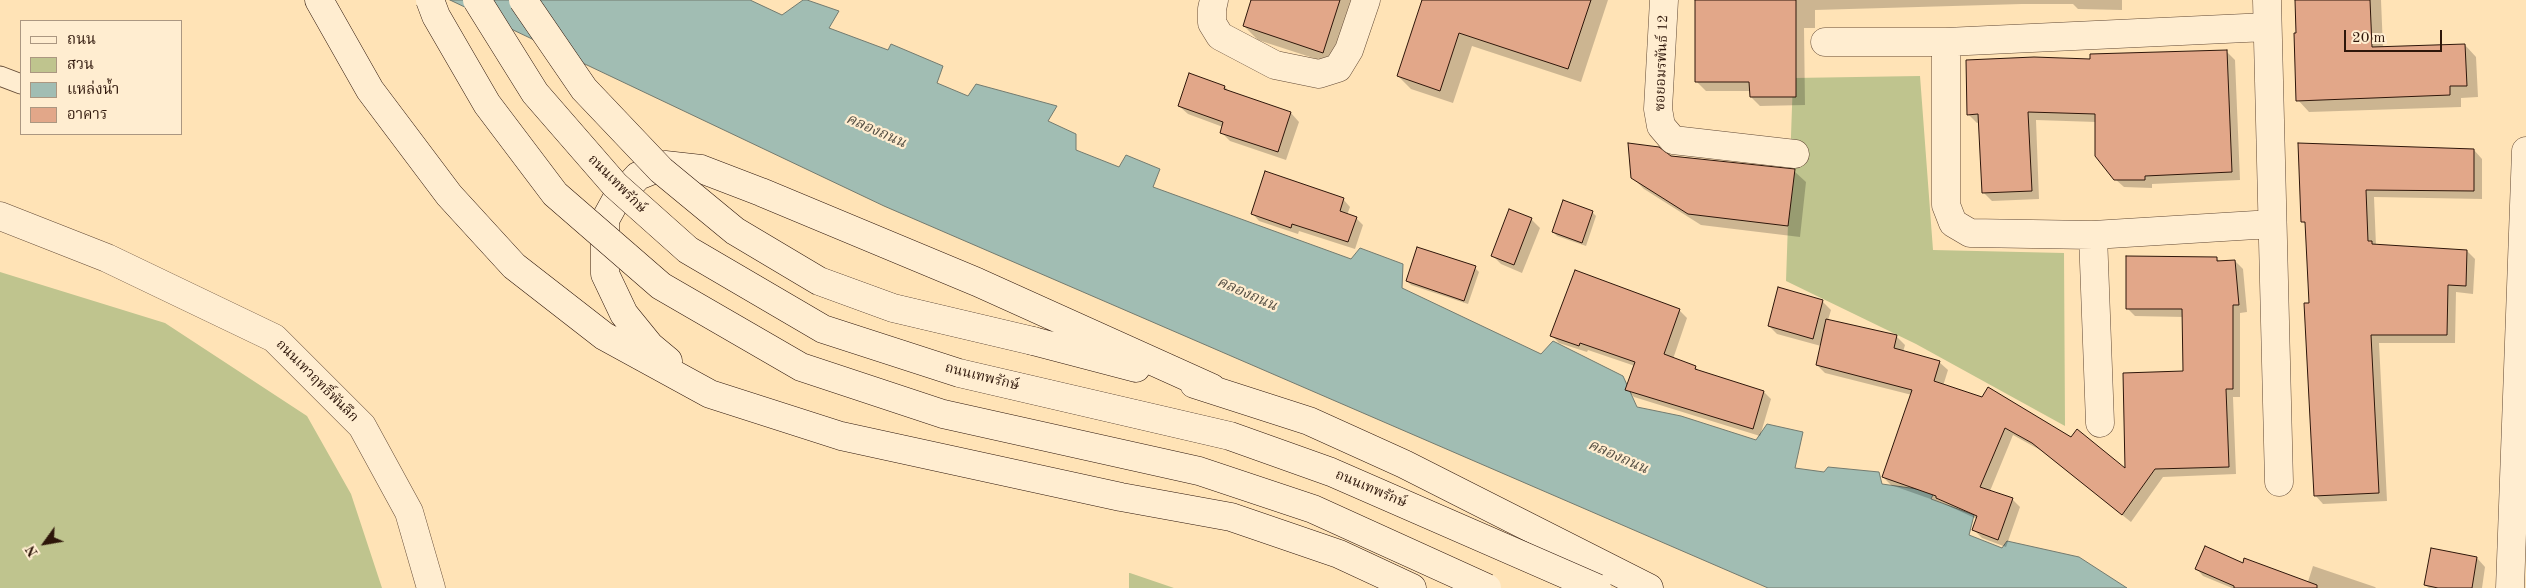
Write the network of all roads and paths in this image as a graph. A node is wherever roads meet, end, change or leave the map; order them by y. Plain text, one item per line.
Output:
1 (319, 0) edge
2 (430, 0) edge
3 (477, 0) edge
4 (523, 0) edge
5 (1214, 0) edge
6 (1366, 0) edge
7 (1664, 0) edge
8 (2267, 0) edge
9 (2267, 27) junction
10 (1825, 42) dead end
11 (1946, 42) junction
12 (0, 76) edge
13 (20, 84) edge
14 (2526, 151) edge
15 (1795, 154) dead end
16 (0, 216) edge
17 (2272, 224) junction
18 (2093, 235) junction
19 (1212, 388) junction
20 (710, 394) junction
21 (2100, 423) dead end
22 (2279, 482) dead end
23 (431, 588) edge
24 (1412, 588) edge
25 (1486, 588) edge
26 (1598, 588) edge
27 (1649, 588) edge
28 (2510, 588) edge

1 - 20 main road
2 - 25 main road, bridge
3 - 26 main road, ถนนเทพรักษ์, bridge
4 - 19 main road, bridge
5 - 6 main road
7 - 15 main road, ซอยอมรพันธ์ 12
8 - 9 main road
9 - 11 main road
9 - 17 main road
10 - 11 main road
11 - 18 main road
12 - 13 lane
14 - 28 main road
16 - 23 main road, ถนนเทวฤทธิ์พันลึก
17 - 18 main road
17 - 22 main road
18 - 21 main road
19 - 20 main road
19 - 27 main road
20 - 24 main road

